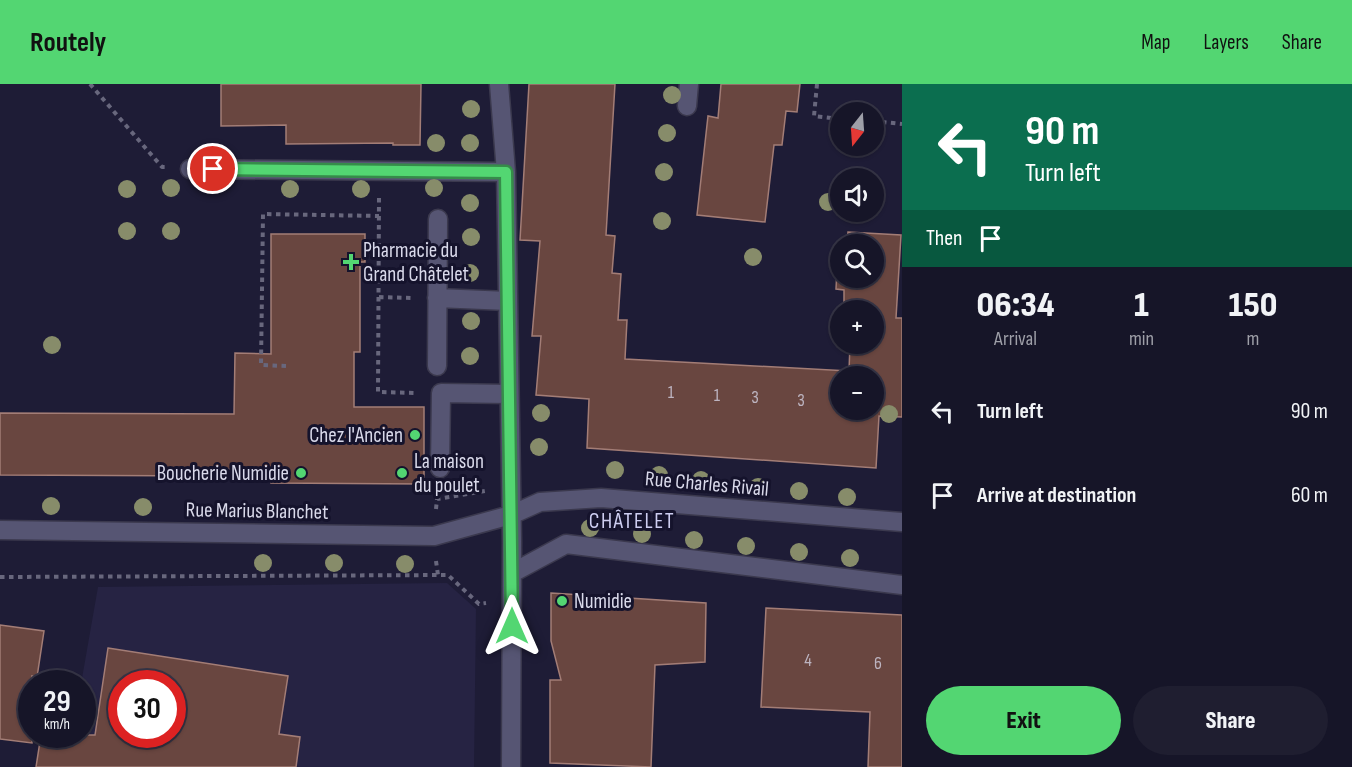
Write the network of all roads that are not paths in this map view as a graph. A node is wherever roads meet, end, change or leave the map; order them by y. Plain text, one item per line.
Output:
1 (499, 84) edge
2 (689, 84) edge
3 (687, 106) dead end
4 (190, 169) road end
5 (506, 172) junction
6 (438, 219) dead end
7 (437, 298) junction
8 (508, 301) junction
9 (437, 366) dead end
10 (510, 394) junction
11 (440, 468) dead end
12 (511, 515) junction
13 (902, 522) edge
14 (0, 530) edge
15 (512, 573) junction
16 (902, 585) edge
17 (511, 767) edge

1 - 5 street
2 - 3 street
4 - 5 street
5 - 8 street
6 - 7 street
7 - 8 street
7 - 9 street
8 - 10 street
10 - 11 street
10 - 12 street
12 - 13 street, Rue Charles Rivail
12 - 14 street, Rue Marius Blanchet
12 - 15 street
15 - 16 street
15 - 17 street

